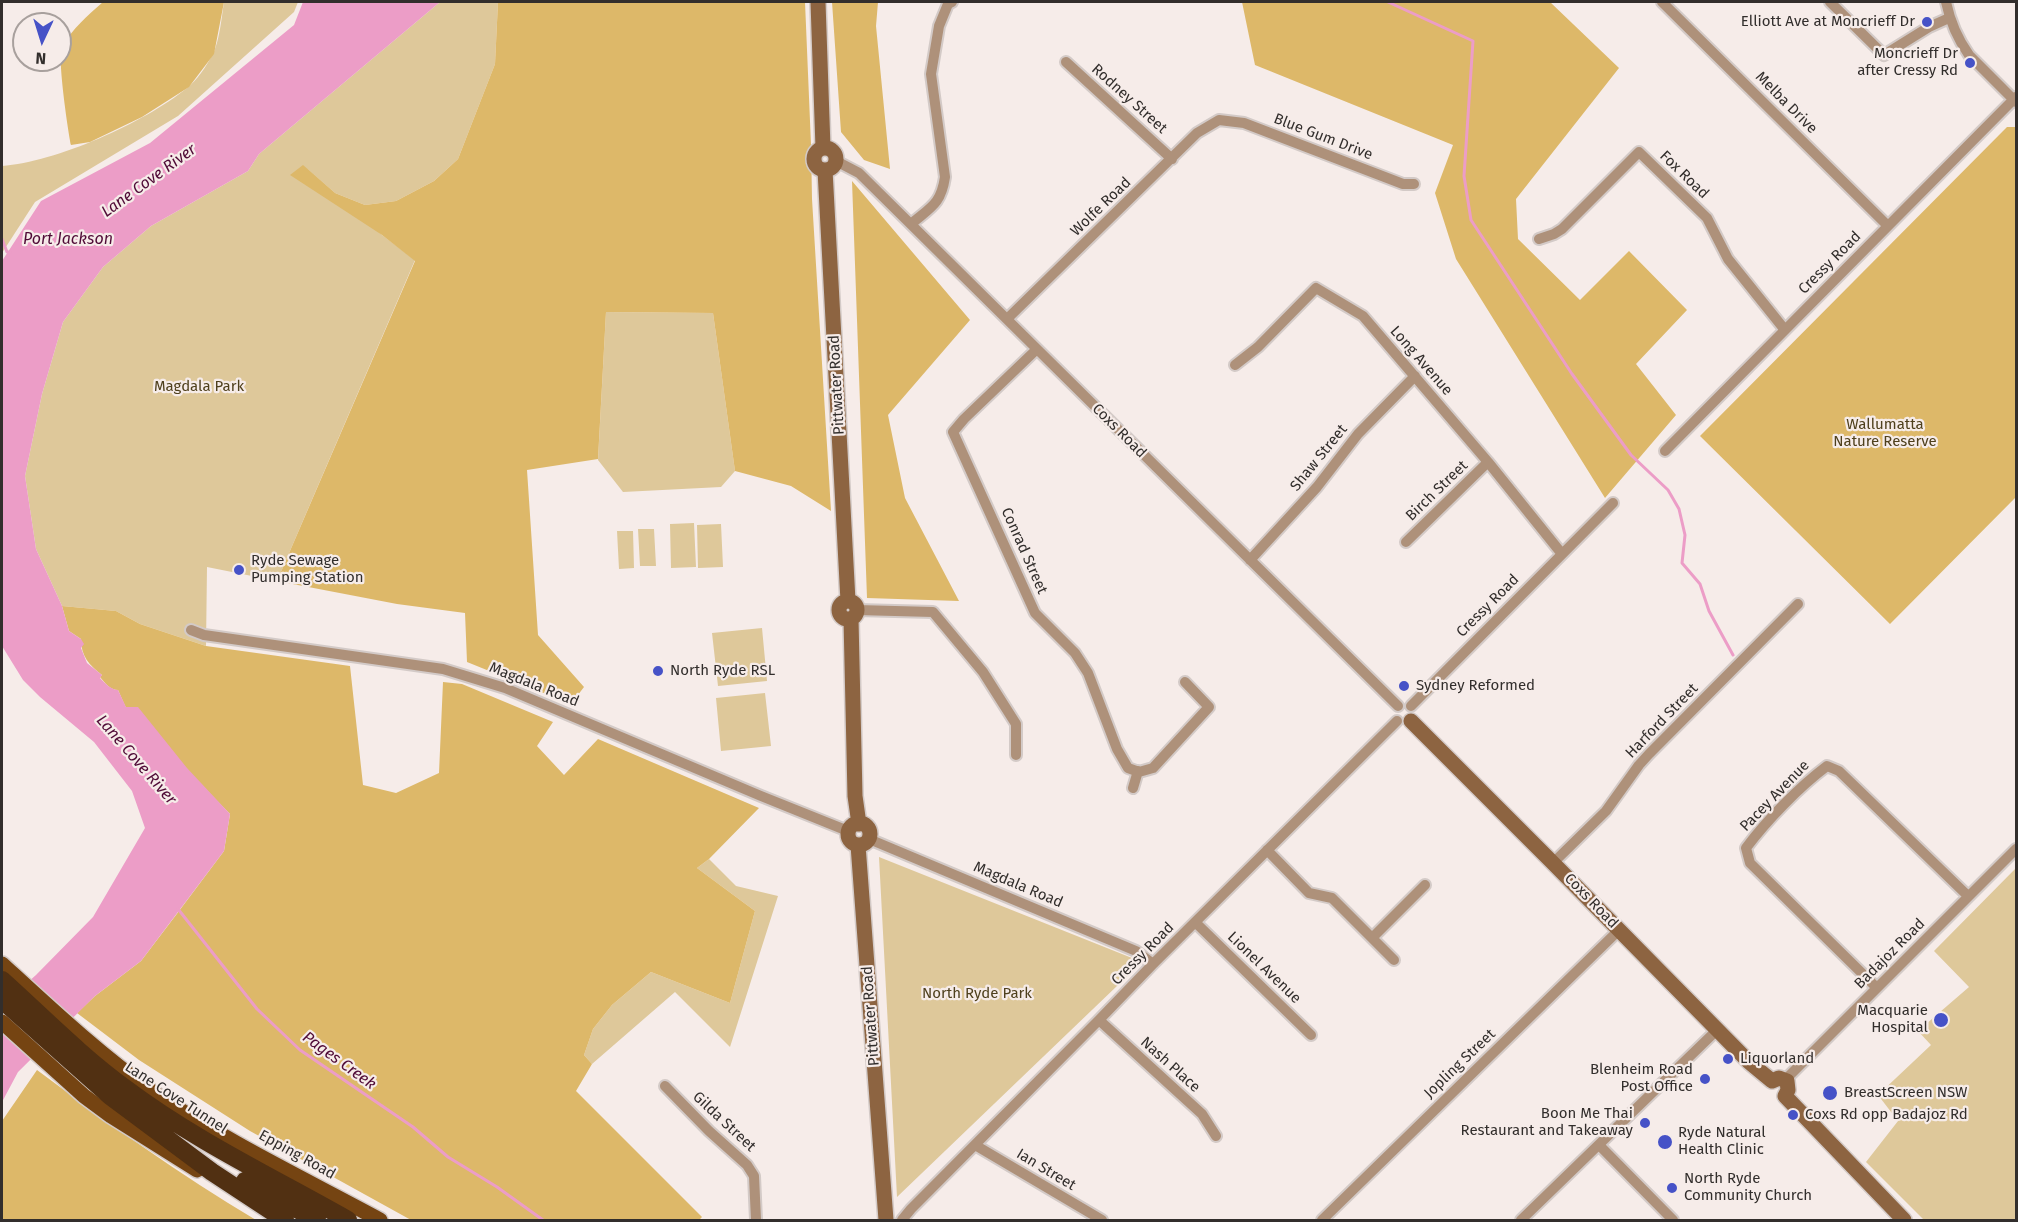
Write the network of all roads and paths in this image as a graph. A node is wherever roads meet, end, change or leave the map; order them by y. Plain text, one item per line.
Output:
1 (818, 2) edge
2 (952, 2) edge
3 (1662, 2) edge
4 (1830, 2) edge
5 (1946, 2) edge
6 (1949, 18) junction
7 (1066, 62) dead end
8 (2016, 99) edge
9 (1219, 120) joint
10 (1172, 159) junction
11 (831, 165) junction
12 (1414, 184) dead end
13 (911, 224) junction
14 (1888, 226) junction
15 (1539, 239) dead end
16 (1007, 319) junction
17 (1785, 330) junction
18 (1037, 349) junction
19 (1235, 366) dead end
20 (1415, 376) junction
21 (1665, 450) dead end
22 (1488, 462) junction
23 (1613, 503) dead end
24 (1406, 543) dead end
25 (1562, 554) junction
26 (1250, 560) junction
27 (1798, 604) dead end
28 (852, 610) junction
29 (191, 630) dead end
30 (1185, 682) dead end
31 (1406, 716) junction
32 (1016, 755) dead end
33 (1138, 771) junction
34 (1133, 788) dead end
35 (854, 827) junction
36 (863, 842) junction
37 (2016, 849) edge
38 (1267, 850) junction
39 (1553, 863) junction
40 (1425, 885) dead end
41 (1968, 896) junction
42 (1196, 922) junction
43 (1618, 930) junction
44 (1372, 938) junction
45 (1394, 960) dead end
46 (1153, 964) junction
47 (2, 970) edge
48 (1878, 988) junction
49 (2, 1000) edge
50 (1099, 1020) junction
51 (2, 1022) edge
52 (1718, 1029) junction
53 (1311, 1035) dead end
54 (74, 1046) junction
55 (665, 1086) dead end
56 (1781, 1086) junction
57 (139, 1117) junction
58 (1216, 1136) dead end
59 (975, 1144) junction
60 (1599, 1145) junction
61 (911, 1209) junction
62 (884, 1216) edge
63 (278, 1221) edge
64 (285, 1221) edge
65 (317, 1221) edge
66 (348, 1221) edge
67 (380, 1221) edge
68 (756, 1221) edge
69 (902, 1221) edge
70 (1102, 1221) edge
71 (1322, 1221) edge
72 (1521, 1221) edge
73 (1673, 1221) edge
74 (1904, 1221) edge

1 - 11 main road, Pittwater Road
2 - 13 street
3 - 14 street, Melba Drive
4 - 6 street
5 - 6 street
6 - 8 street
7 - 10 street, Rodney Street
8 - 14 street, Cressy Road
9 - 10 street, Wolfe Road
9 - 12 street, Blue Gum Drive
10 - 16 street, Wolfe Road
11 - 13 street, Coxs Road
11 - 28 main road, Pittwater Road
13 - 16 street, Coxs Road
14 - 17 street, Cressy Road
15 - 17 street, Fox Road
16 - 18 street, Coxs Road
17 - 21 street, Cressy Road
18 - 26 street, Coxs Road
18 - 33 street, Conrad Street
19 - 20 street, Long Avenue
20 - 22 street, Long Avenue
20 - 26 street, Shaw Street
22 - 24 street, Birch Street
22 - 25 street, Long Avenue
23 - 25 street, Cressy Road
25 - 31 street, Cressy Road
26 - 31 street, Coxs Road
27 - 39 street, Harford Street
28 - 32 street
28 - 35 main road, Pittwater Road
29 - 35 street, Magdala Road
30 - 33 street
31 - 38 street, Cressy Road
31 - 39 main road, Coxs Road
33 - 34 street
35 - 36 main road
36 - 46 street, Magdala Road
36 - 62 main road, Pittwater Road
37 - 41 street, Badajoz Road
38 - 42 street, Cressy Road
38 - 44 street
39 - 43 main road, Coxs Road
40 - 44 street
41 - 48 street, Badajoz Road
41 - 48 street, Pacey Avenue
42 - 46 street, Cressy Road
42 - 53 street, Lionel Avenue
43 - 52 main road, Coxs Road
43 - 71 street, Jopling Street
44 - 45 street
46 - 50 street, Cressy Road
47 - 54 highway, Lane Cove Tunnel
48 - 56 street, Badajoz Road
49 - 54 highway, Lane Cove Tunnel
50 - 58 street, Nash Place
50 - 59 street, Cressy Road
51 - 63 main road
52 - 56 main road, Coxs Road
52 - 60 street
54 - 57 highway, Lane Cove Tunnel
54 - 66 highway, Lane Cove Tunnel
54 - 67 main road, Epping Road
55 - 68 street, Gilda Street
56 - 74 main road, Coxs Road
57 - 64 highway
57 - 65 highway
59 - 61 street, Cressy Road
59 - 70 street, Ian Street
60 - 72 street
60 - 73 street
61 - 62 street
61 - 69 street, Cressy Road

